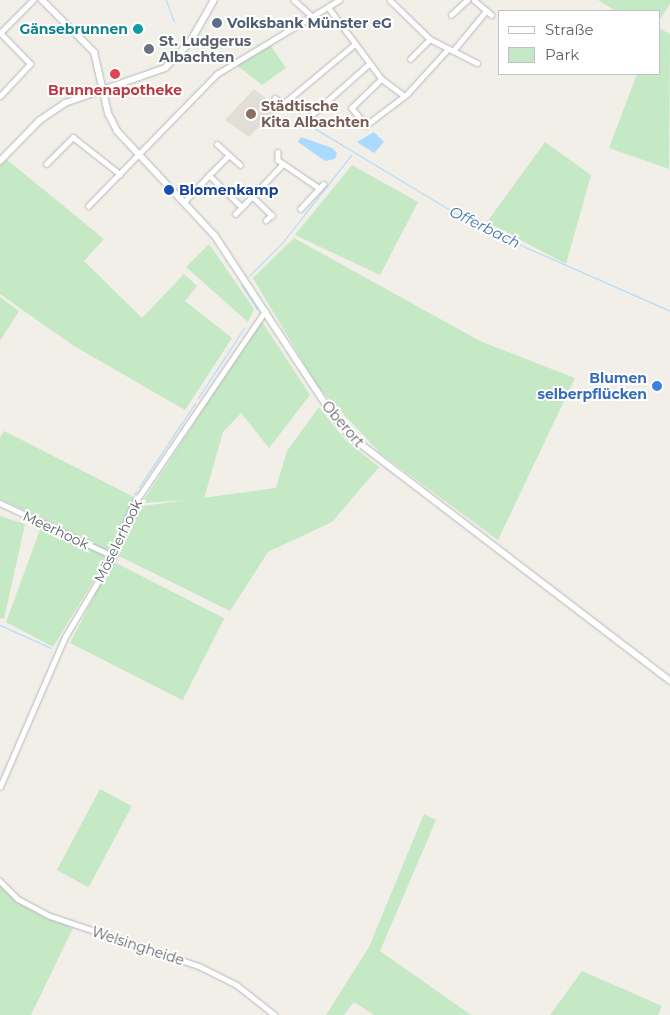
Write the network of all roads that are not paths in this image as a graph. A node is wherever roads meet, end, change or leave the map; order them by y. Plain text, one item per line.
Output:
1 (33, 0) edge
2 (42, 0) edge
3 (214, 0) edge
4 (294, 0) edge
5 (339, 0) edge
6 (390, 0) edge
7 (467, 0) edge
8 (474, 0) edge
9 (329, 8) junction
10 (486, 11) junction
11 (451, 15) dead end
12 (492, 15) dead end
13 (313, 17) junction
14 (0, 33) edge
15 (430, 39) junction
16 (355, 44) junction
17 (450, 50) junction
18 (410, 58) dead end
19 (477, 63) dead end
20 (369, 64) junction
21 (382, 80) junction
22 (104, 89) junction
23 (402, 94) junction
24 (0, 96) edge
25 (275, 98) dead end
26 (308, 118) dead end
27 (217, 144) dead end
28 (278, 152) dead end
29 (138, 154) junction
30 (228, 155) junction
31 (0, 160) edge
32 (46, 164) dead end
33 (283, 164) junction
34 (240, 165) dead end
35 (120, 174) junction
36 (209, 176) junction
37 (252, 196) junction
38 (184, 202) junction
39 (88, 206) dead end
40 (242, 207) junction
41 (300, 209) dead end
42 (236, 214) dead end
43 (266, 221) dead end
44 (265, 311) junction
45 (0, 503) edge
46 (113, 556) junction
47 (670, 681) edge
48 (0, 787) edge
49 (0, 881) edge
50 (275, 1015) edge

1 - 14 street
2 - 22 main road, Oberort
3 - 22 main road
4 - 13 street
5 - 9 street
6 - 15 street
7 - 11 street
8 - 10 street
9 - 13 street
9 - 16 street
10 - 12 street
10 - 17 street
13 - 29 street
14 - 24 street
15 - 17 street
15 - 18 street
16 - 20 street
16 - 25 street
17 - 19 street
17 - 23 street
20 - 21 street
20 - 26 street
21 - 23 street
21 - 23 street
22 - 29 main road, Oberort
22 - 31 main road
27 - 30 street
28 - 33 street
29 - 35 street
29 - 38 main road, Oberort
30 - 34 street
30 - 36 street
32 - 35 street
33 - 37 street
33 - 41 street
35 - 39 street
36 - 38 street
36 - 40 street
37 - 40 street
37 - 43 street
38 - 44 main road, Oberort
40 - 42 street
44 - 46 street, Möselerhook
44 - 47 main road, Oberort
45 - 46 street, Meerhook
46 - 48 street, Möselerhook
49 - 50 street, Welsingheide

